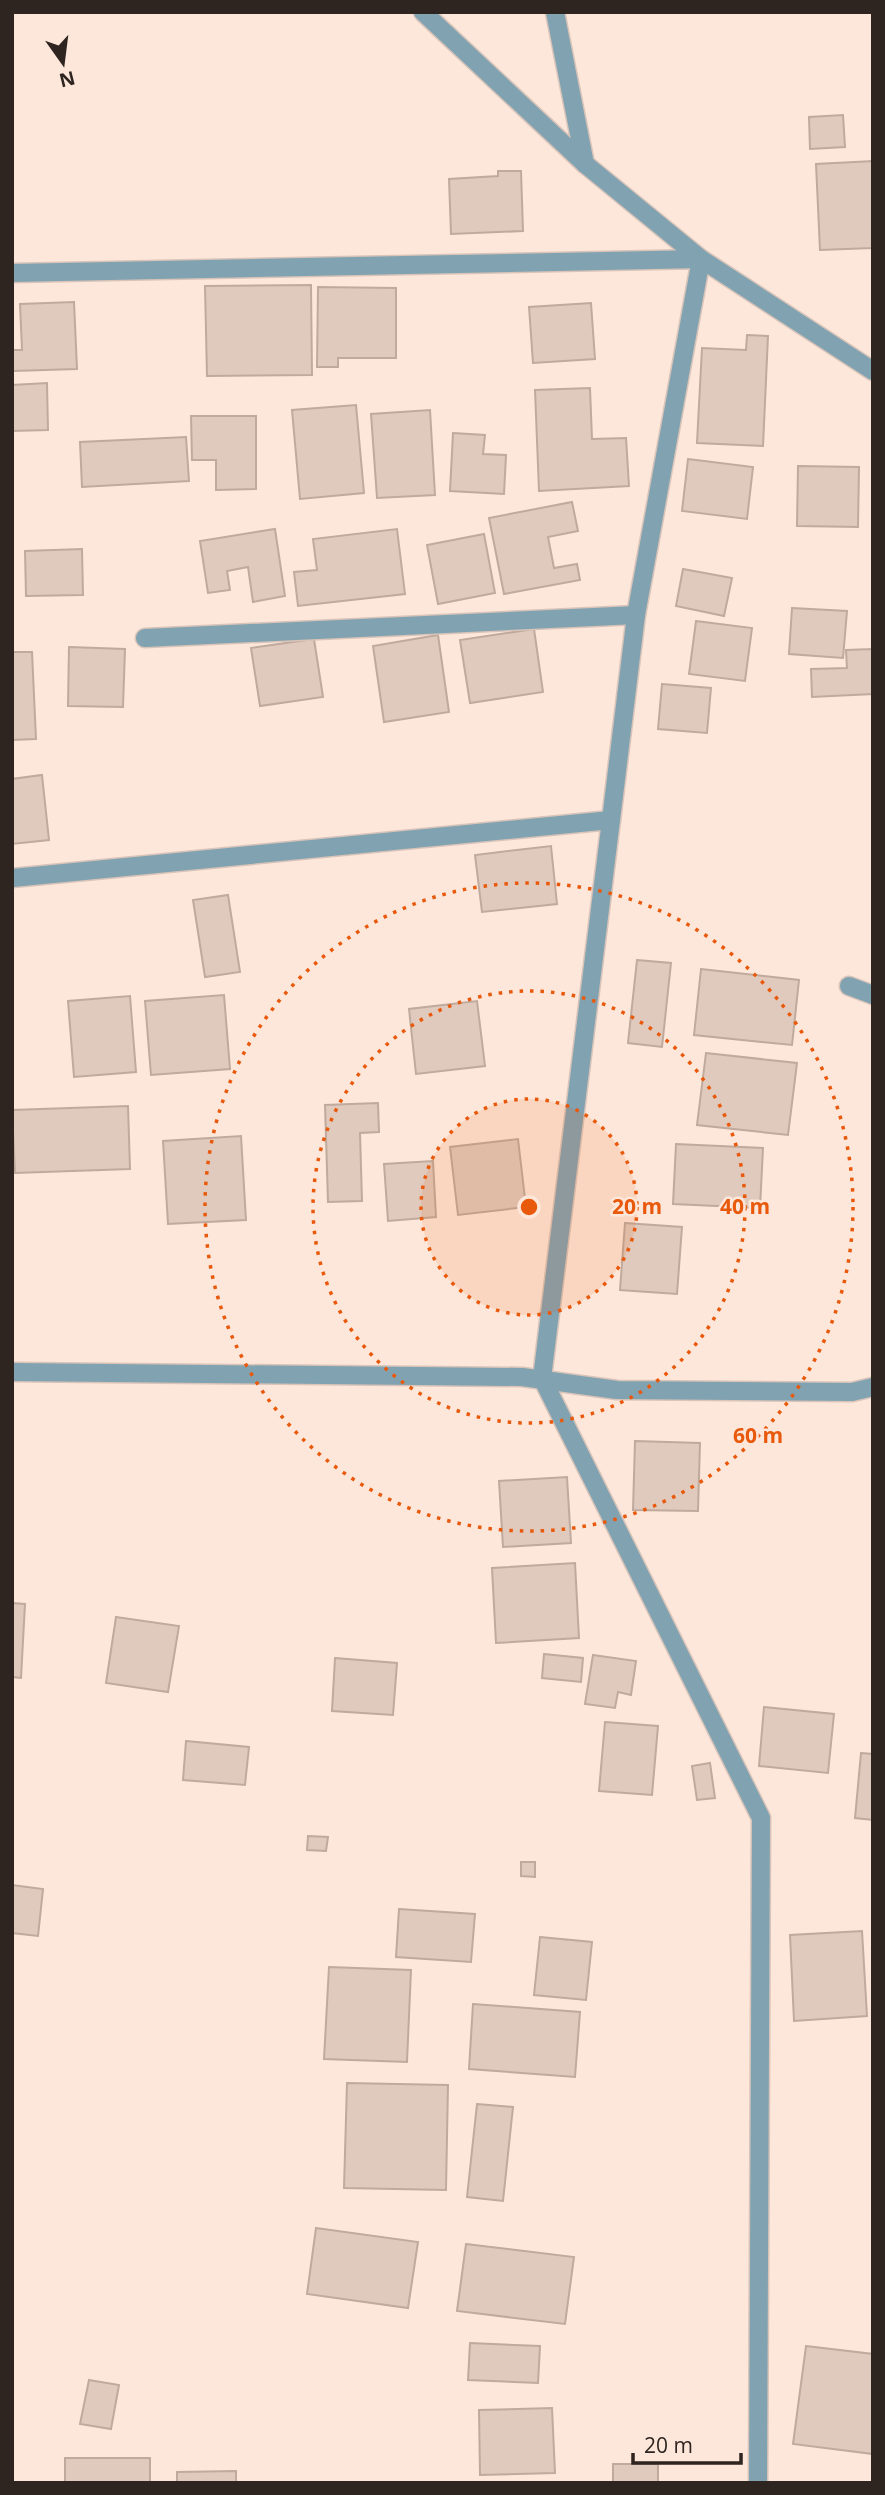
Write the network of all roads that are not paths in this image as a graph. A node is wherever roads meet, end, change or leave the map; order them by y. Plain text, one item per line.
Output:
1 (423, 12) edge
2 (555, 12) edge
3 (585, 164) junction
4 (701, 259) junction
5 (12, 273) edge
6 (873, 371) edge
7 (636, 615) junction
8 (145, 638) dead end
9 (611, 820) junction
10 (12, 878) edge
11 (849, 986) dead end
12 (873, 995) edge
13 (12, 1372) edge
14 (542, 1378) junction
15 (873, 1387) edge
16 (758, 2483) edge

1 - 3 street
2 - 3 street
3 - 4 street
4 - 5 street
4 - 6 street
4 - 7 street
7 - 8 street
7 - 9 street
9 - 10 street
9 - 14 street
11 - 12 street
13 - 14 street
14 - 15 street
14 - 16 street

